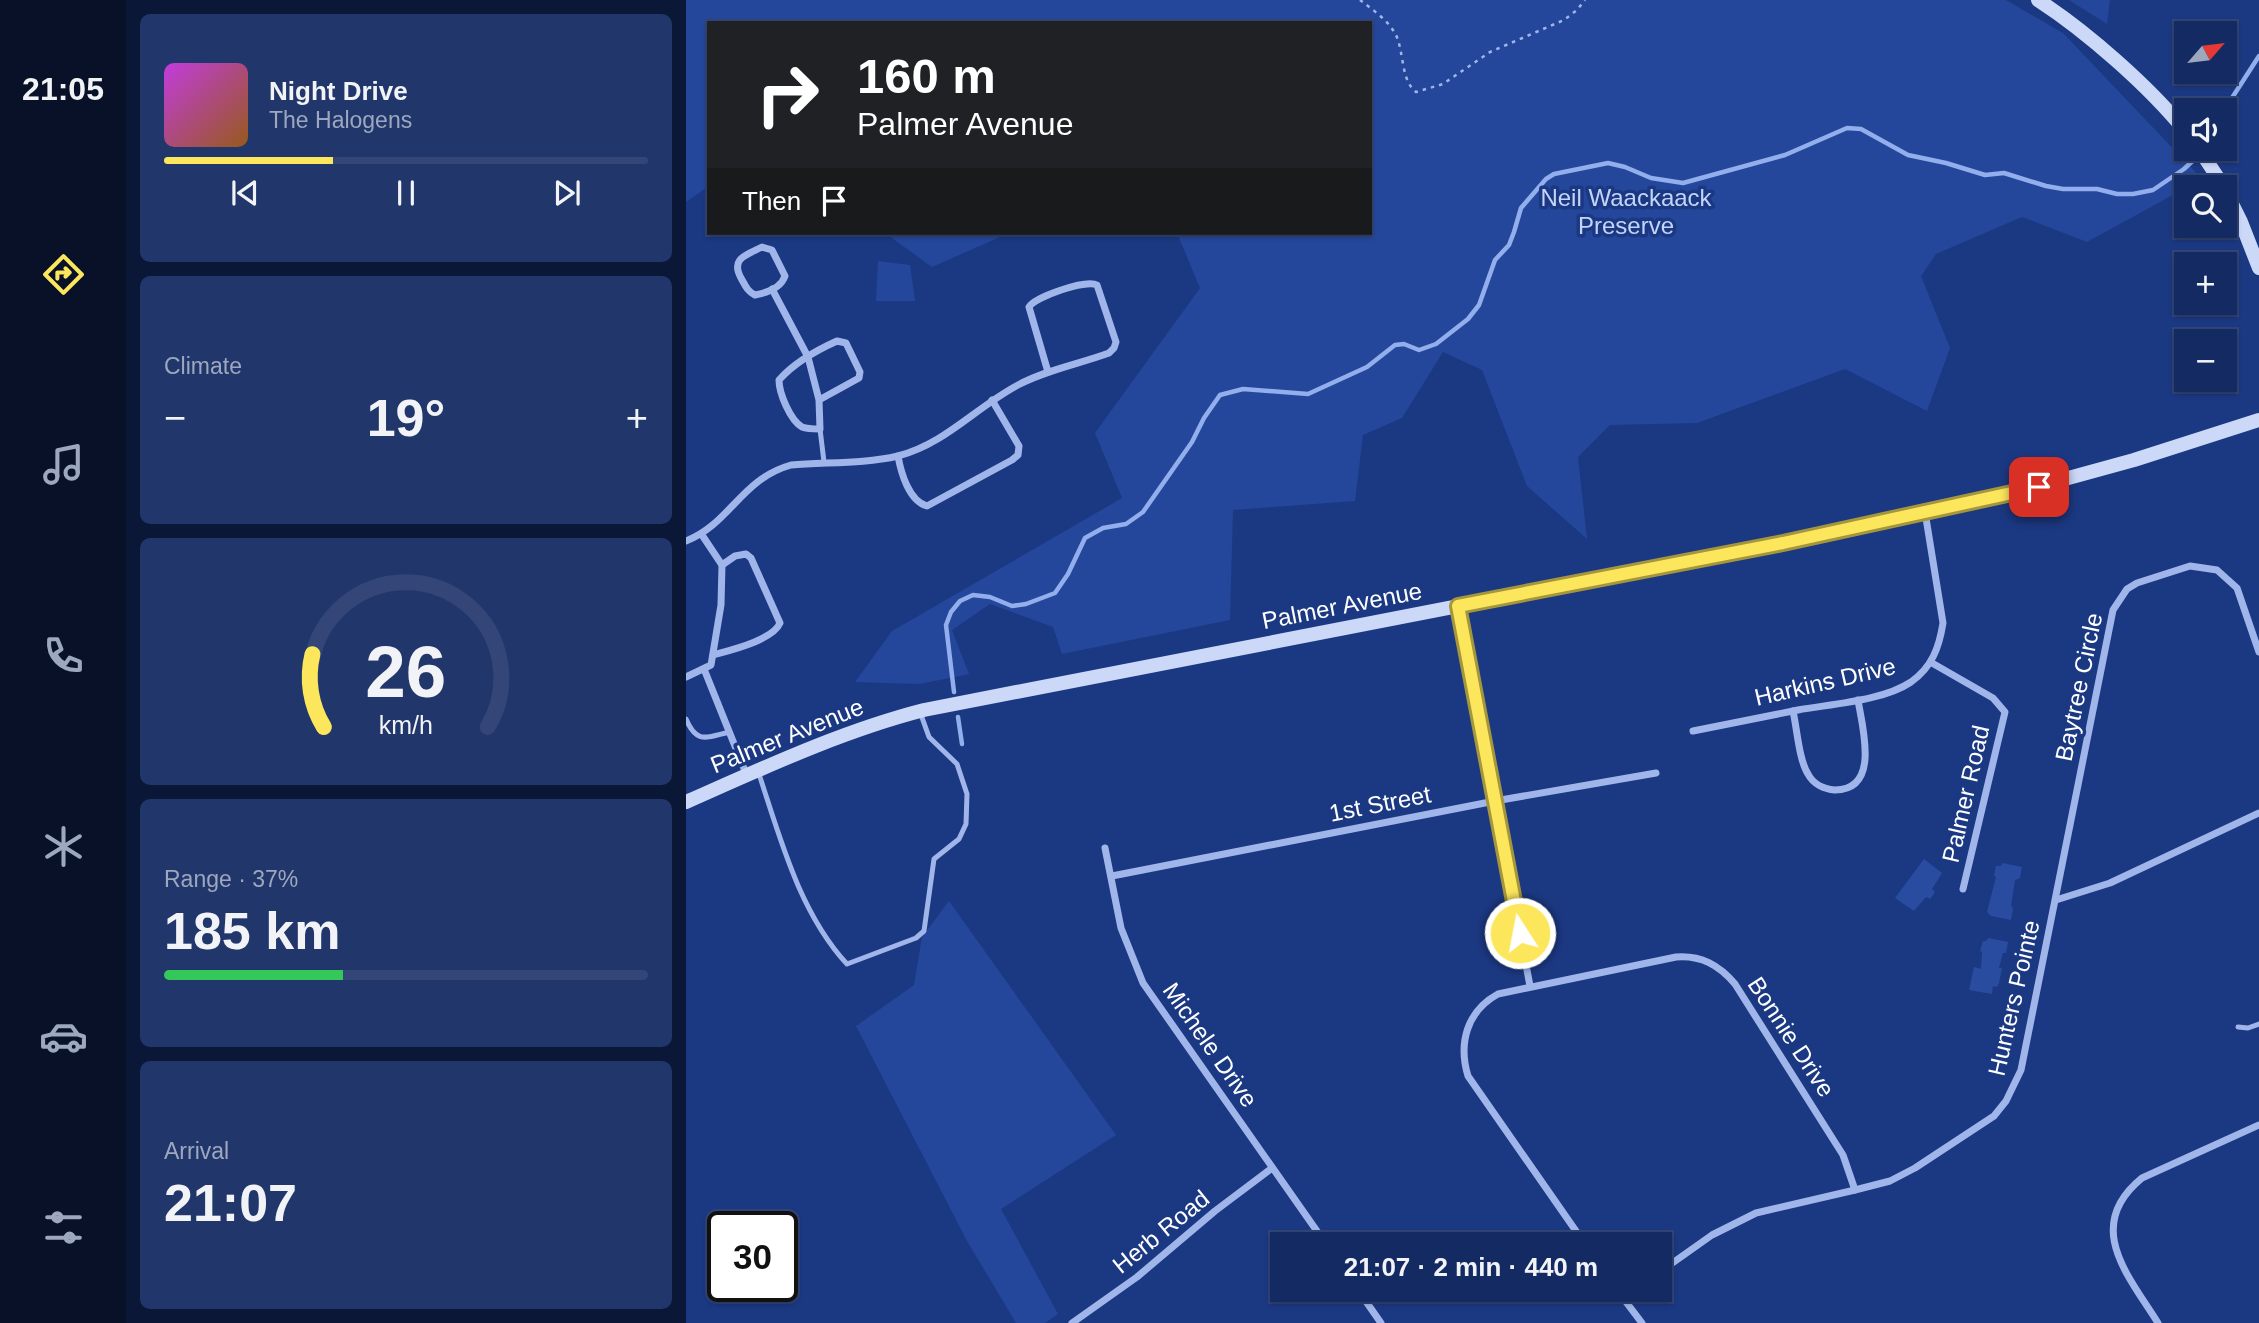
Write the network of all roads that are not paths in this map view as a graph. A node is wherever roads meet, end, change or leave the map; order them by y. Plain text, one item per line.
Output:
1 (2038, 0) edge
2 (2174, 117) edge
3 (2237, 214) edge
4 (2259, 268) edge
5 (772, 289) junction
6 (808, 357) junction
7 (1048, 372) junction
8 (818, 400) junction
9 (992, 400) junction
10 (2259, 420) edge
11 (820, 429) junction
12 (898, 456) junction
13 (824, 462) junction
14 (1925, 512) junction
15 (702, 535) junction
16 (686, 541) edge
17 (722, 565) junction
18 (1458, 606) junction
19 (2259, 652) edge
20 (713, 655) junction
21 (1932, 663) junction
22 (704, 669) junction
23 (686, 677) edge
24 (1858, 699) junction
25 (920, 711) junction
26 (1793, 711) junction
27 (686, 719) edge
28 (1693, 731) dead end
29 (730, 732) junction
30 (1656, 773) dead end
31 (752, 774) junction
32 (1495, 801) junction
33 (686, 802) edge
34 (2259, 813) edge
35 (1105, 848) dead end
36 (1112, 876) junction
37 (1964, 889) dead end
38 (2056, 900) junction
39 (1530, 986) junction
40 (2259, 1024) edge
41 (2238, 1027) dead end
42 (2259, 1125) edge
43 (1272, 1168) junction
44 (1855, 1190) junction
45 (1317, 1232) edge
46 (1577, 1232) edge
47 (1672, 1263) edge
48 (1366, 1302) edge
49 (1626, 1302) edge
50 (1072, 1323) edge
51 (1381, 1323) edge
52 (1642, 1323) edge
53 (2158, 1323) edge

1 - 2 street
3 - 4 street
5 - 5 street
5 - 6 street
6 - 8 street
6 - 8 street
6 - 11 street
7 - 7 street
7 - 9 street
8 - 11 street
9 - 12 street
9 - 12 street
10 - 14 street, Palmer Avenue
11 - 13 lane
12 - 13 street
13 - 15 street
14 - 18 street, Palmer Avenue
14 - 21 street, Harkins Drive
15 - 16 street
15 - 17 street
17 - 20 street
17 - 20 street
18 - 25 street, Palmer Avenue
18 - 32 street
19 - 38 street, Baytree Circle
20 - 22 street
21 - 24 street, Harkins Drive
21 - 37 street, Palmer Road
22 - 23 street
22 - 29 street
24 - 26 street, Harkins Drive
24 - 26 street
25 - 31 street, Palmer Avenue
25 - 31 lane
26 - 28 street, Harkins Drive
27 - 29 lane
29 - 31 street
30 - 32 street, 1st Street
31 - 33 street, Palmer Avenue
32 - 36 street, 1st Street
32 - 39 street
34 - 38 street, Hunters Pointe
35 - 36 street, Michele Drive
36 - 43 street, Michele Drive
38 - 44 street, Hunters Pointe
39 - 44 street, Bonnie Drive
39 - 46 street, Bonnie Drive
40 - 41 lane
42 - 53 street
43 - 45 street, Michele Drive
43 - 50 street, Herb Road
44 - 47 street, Hunters Pointe
48 - 51 street
49 - 52 street

